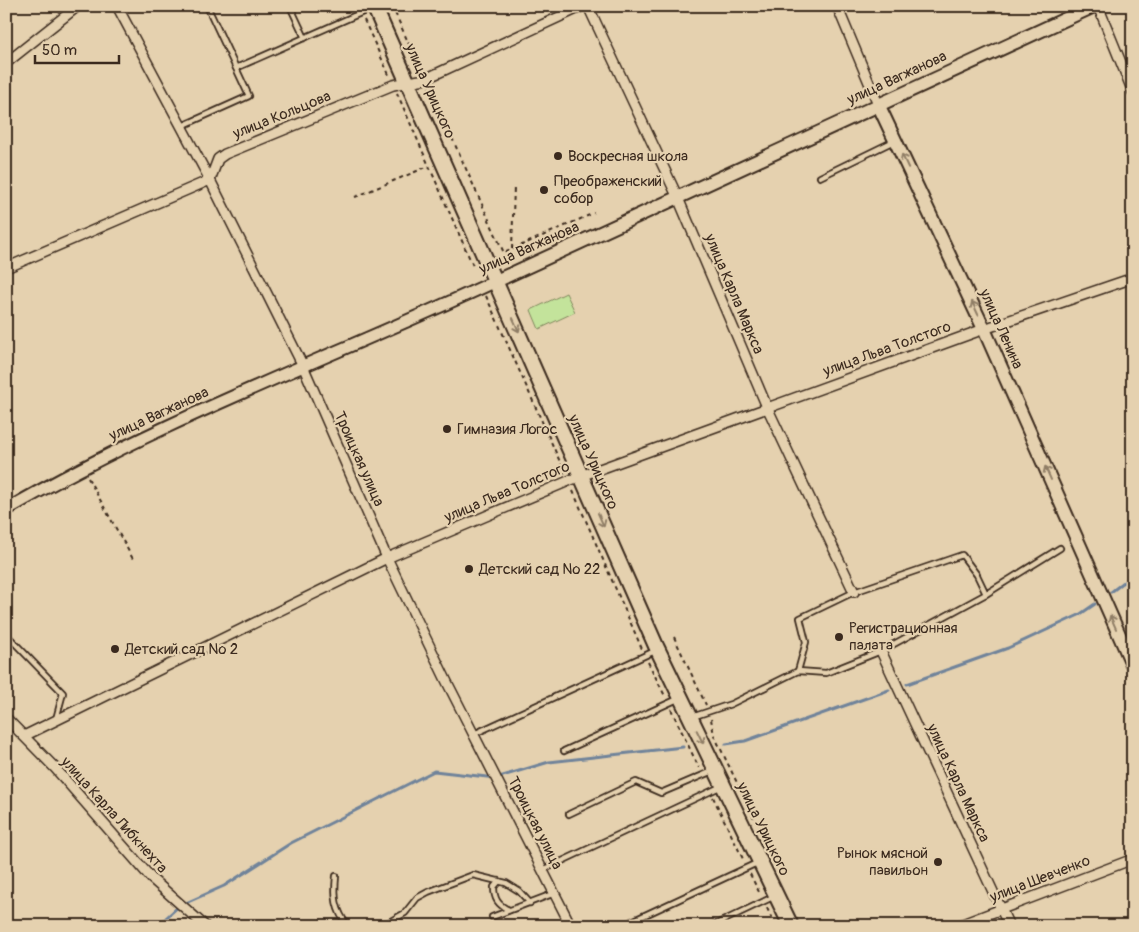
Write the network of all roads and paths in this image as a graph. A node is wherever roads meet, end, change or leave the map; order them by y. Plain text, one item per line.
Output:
1 (78, 6) edge
2 (117, 6) edge
3 (207, 6) edge
4 (290, 6) edge
5 (375, 6) edge
6 (392, 6) edge
7 (583, 6) edge
8 (588, 6) edge
9 (837, 6) edge
10 (1096, 6) edge
11 (361, 13) junction
12 (305, 38) junction
13 (6, 63) edge
14 (236, 68) junction
15 (425, 79) junction
16 (409, 82) junction
17 (393, 85) junction
18 (1133, 92) edge
19 (878, 104) junction
20 (182, 126) junction
21 (895, 140) junction
22 (429, 166) junction
23 (820, 177) dead end
24 (210, 180) junction
25 (514, 186) dead end
26 (355, 197) dead end
27 (678, 198) junction
28 (594, 213) dead end
29 (512, 249) junction
30 (473, 266) dead end
31 (6, 268) edge
32 (1133, 278) edge
33 (496, 281) junction
34 (485, 292) dead end
35 (495, 315) dead end
36 (984, 329) junction
37 (303, 366) junction
38 (767, 407) junction
39 (82, 468) junction
40 (582, 476) junction
41 (6, 510) edge
42 (1060, 548) dead end
43 (387, 558) junction
44 (133, 559) dead end
45 (854, 592) junction
46 (986, 594) junction
47 (6, 634) edge
48 (674, 638) dead end
49 (658, 650) junction
50 (881, 651) junction
51 (1133, 666) edge
52 (798, 672) junction
53 (681, 697) junction
54 (709, 711) junction
55 (691, 717) junction
56 (6, 718) edge
57 (56, 721) junction
58 (474, 734) junction
59 (24, 736) junction
60 (564, 751) dead end
61 (716, 770) junction
62 (724, 785) junction
63 (569, 814) dead end
64 (756, 822) dead end
65 (1133, 859) edge
66 (760, 862) junction
67 (543, 870) junction
68 (336, 876) dead end
69 (499, 881) junction
70 (555, 893) junction
71 (776, 895) junction
72 (530, 902) junction
73 (1001, 909) junction
74 (510, 910) junction
75 (492, 917) dead end
76 (205, 926) edge
77 (348, 926) edge
78 (382, 926) edge
79 (571, 926) edge
80 (628, 926) edge
81 (712, 926) edge
82 (791, 926) edge
83 (958, 926) edge
84 (1009, 926) edge

1 - 13 street
2 - 20 street, Троицкая улица
3 - 14 lane
4 - 12 lane
5 - 11 lane
5 - 16 main road, улица Урицкого
6 - 15 path
7 - 15 street, улица Кольцова
8 - 27 street, улица Карла Маркса
9 - 19 street, улица Ленина
10 - 18 street
10 - 19 main road, улица Вагжанова
11 - 12 lane
11 - 17 path
12 - 14 lane
14 - 20 lane
15 - 16 street, улица Кольцова
15 - 29 path
16 - 17 street, улица Кольцова
16 - 33 main road, улица Урицкого
17 - 22 path
17 - 24 street, улица Кольцова
19 - 21 main road, улица Ленина
19 - 27 main road, улица Вагжанова
20 - 24 street, Троицкая улица
21 - 23 lane
36 -> 21 main road, улица Ленина
22 - 26 path
22 - 30 path
24 - 31 street
24 - 37 street, Троицкая улица
25 - 29 path
27 - 33 main road, улица Вагжанова
27 - 38 street, улица Карла Маркса
28 - 29 path
32 - 36 street, улица Льва Толстого
33 - 37 street, улица Вагжанова
33 -> 40 main road, улица Урицкого
34 - 35 path
36 - 38 street, улица Льва Толстого
51 -> 36 main road, улица Ленина
37 - 39 street, улица Вагжанова
37 - 43 street, Троицкая улица
38 - 40 street, улица Льва Толстого
38 - 45 street, улица Карла Маркса
39 - 41 street, улица Вагжанова
39 - 44 path
40 - 43 street, улица Льва Толстого
40 -> 49 main road, улица Урицкого
42 - 46 lane
43 - 57 street, улица Льва Толстого
43 - 58 street, Троицкая улица
45 - 46 lane
45 - 52 lane
46 - 50 lane
47 - 57 lane
48 - 54 path
49 - 53 main road, улица Урицкого
49 - 58 lane
50 - 52 lane
50 - 73 street, улица Карла Маркса
52 - 54 lane
53 - 55 main road, улица Урицкого
53 - 60 lane
54 - 55 lane
54 - 64 path
55 -> 61 main road, улица Урицкого
56 - 59 street, улица Карла Либкнехта
57 - 59 street, улица Льва Толстого
58 - 67 street, Троицкая улица
59 - 76 street, улица Карла Либкнехта
61 - 62 main road, улица Урицкого
61 - 63 lane
62 - 66 main road, улица Урицкого
62 - 67 lane
65 - 73 street, улица Шевченко
66 - 71 main road, улица Урицкого
66 - 80 lane
67 - 70 street, Троицкая улица
68 - 77 lane
69 - 72 lane
69 - 74 lane
69 - 78 lane
70 - 72 lane
70 - 79 street, Троицкая улица
71 - 81 lane
71 - 82 main road, улица Урицкого
72 - 74 lane
73 - 83 street, улица Шевченко
73 - 84 street, улица Карла Маркса
74 - 75 lane

